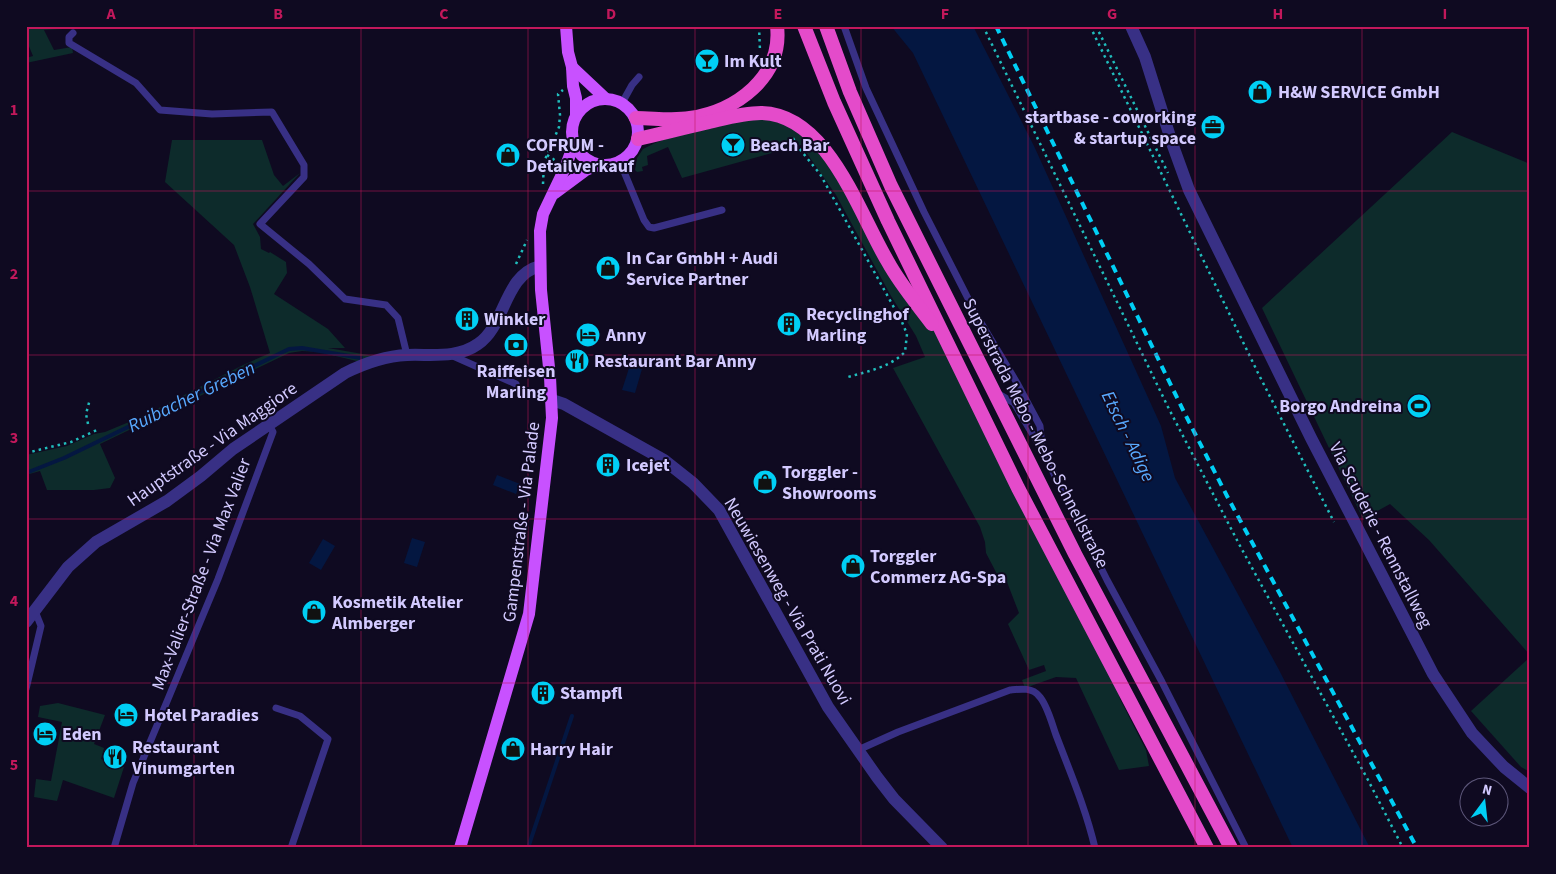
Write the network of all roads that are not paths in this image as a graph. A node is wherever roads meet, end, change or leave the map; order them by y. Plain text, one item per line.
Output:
1 (566, 26) edge
2 (777, 26) edge
3 (804, 26) edge
4 (826, 26) edge
5 (844, 26) edge
6 (1131, 26) edge
7 (73, 33) dead end
8 (572, 67) junction
9 (639, 76) dead end
10 (606, 98) junction
11 (622, 103) junction
12 (576, 115) junction
13 (636, 118) junction
14 (638, 139) junction
15 (574, 144) junction
16 (620, 162) junction
17 (598, 165) junction
18 (554, 194) junction
19 (722, 210) dead end
20 (540, 266) junction
21 (952, 351) junction
22 (450, 354) junction
23 (407, 355) junction
24 (516, 384) road end
25 (994, 392) junction
26 (552, 400) junction
27 (269, 425) junction
28 (1042, 450) junction
29 (35, 611) junction
30 (26, 622) edge
31 (26, 688) edge
32 (276, 708) dead end
33 (858, 750) junction
34 (1530, 788) edge
35 (114, 848) edge
36 (291, 848) edge
37 (460, 848) edge
38 (942, 848) edge
39 (1095, 848) edge
40 (1207, 848) edge
41 (1231, 848) edge
42 (1246, 848) edge

1 - 8 main road
2 - 13 highway
3 - 21 highway, Superstrada Mebo - Mebo-Schnellstraße
4 - 25 highway, Superstrada Mebo - Mebo-Schnellstraße
5 - 28 lane
6 - 34 street, Via Scuderie - Rennstallweg
7 - 23 lane
8 - 10 main road
8 - 12 main road
9 - 11 lane
10 - 11 main road
10 - 12 main road
11 - 13 main road
12 - 15 main road
13 - 14 main road
14 - 16 main road
14 - 21 highway
15 - 17 main road
15 - 18 main road, Gampenstraße - Via Palade
16 - 17 main road
16 - 19 lane
17 - 18 main road, Gampenstraße - Via Palade
18 - 20 main road, Gampenstraße - Via Palade
20 - 22 street, Hauptstraße - Via Maggiore
20 - 26 main road, Gampenstraße - Via Palade
21 - 40 highway, Superstrada Mebo - Mebo-Schnellstraße
22 - 23 street, Hauptstraße - Via Maggiore
22 - 24 lane
23 - 27 street, Hauptstraße - Via Maggiore
25 - 28 lane
25 - 41 highway, Superstrada Mebo - Mebo-Schnellstraße
26 - 33 street, Neuwiesenweg - Via Prati Nuovi
26 - 37 main road, Gampenstraße - Via Palade
27 - 29 street, Hauptstraße - Via Maggiore
27 - 35 lane, Max-Valier-Straße - Via Max Valier
28 - 42 lane
29 - 30 street, Hauptstraße - Via Maggiore
29 - 31 lane
32 - 36 lane
33 - 38 street, Neuwiesenweg - Via Prati Nuovi
33 - 39 lane

